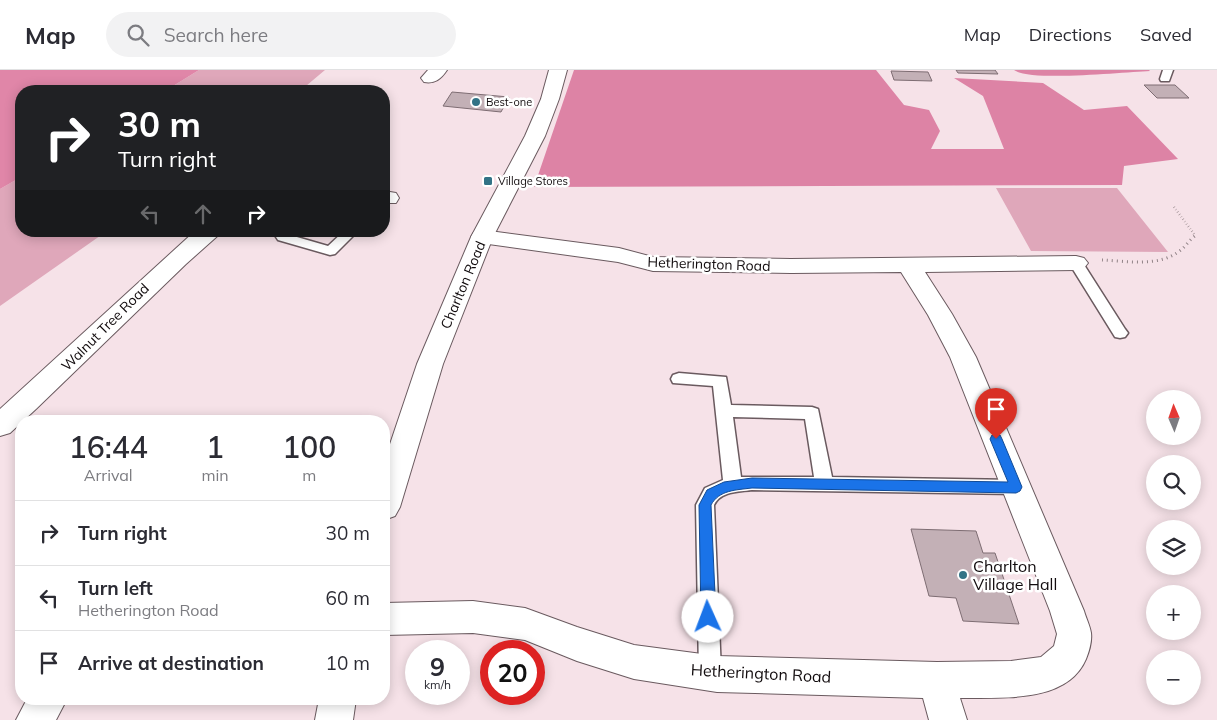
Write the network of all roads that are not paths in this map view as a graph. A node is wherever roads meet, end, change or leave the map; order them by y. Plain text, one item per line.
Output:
1 (558, 70) edge
2 (202, 237) edge
3 (283, 237) dead end
4 (345, 237) edge
5 (482, 238) junction
6 (1076, 263) joint
7 (908, 265) junction
8 (1120, 333) dead end
9 (679, 379) dead end
10 (724, 411) junction
11 (16, 415) edge
12 (392, 451) edge
13 (390, 465) edge
14 (824, 484) junction
15 (733, 486) junction
16 (1016, 487) junction
17 (390, 619) edge
18 (710, 672) junction
19 (937, 680) junction
20 (44, 705) edge
21 (337, 705) edge
22 (35, 720) edge
23 (334, 720) edge
24 (948, 720) edge

1 - 5 street, Charlton Road
2 - 11 street, Walnut Tree Road
3 - 4 lane
5 - 7 street, Hetherington Road
5 - 12 street, Charlton Road
6 - 7 street, Hetherington Road
6 - 8 lane
7 - 16 street, Hetherington Road
9 - 10 lane
10 - 14 lane
10 - 15 lane
12 - 13 street, Charlton Road
14 - 15 lane
14 - 16 lane
15 - 18 lane
16 - 19 street, Hetherington Road
17 - 18 street, Hetherington Road
18 - 19 street, Hetherington Road
19 - 24 street
20 - 22 street
21 - 23 street

